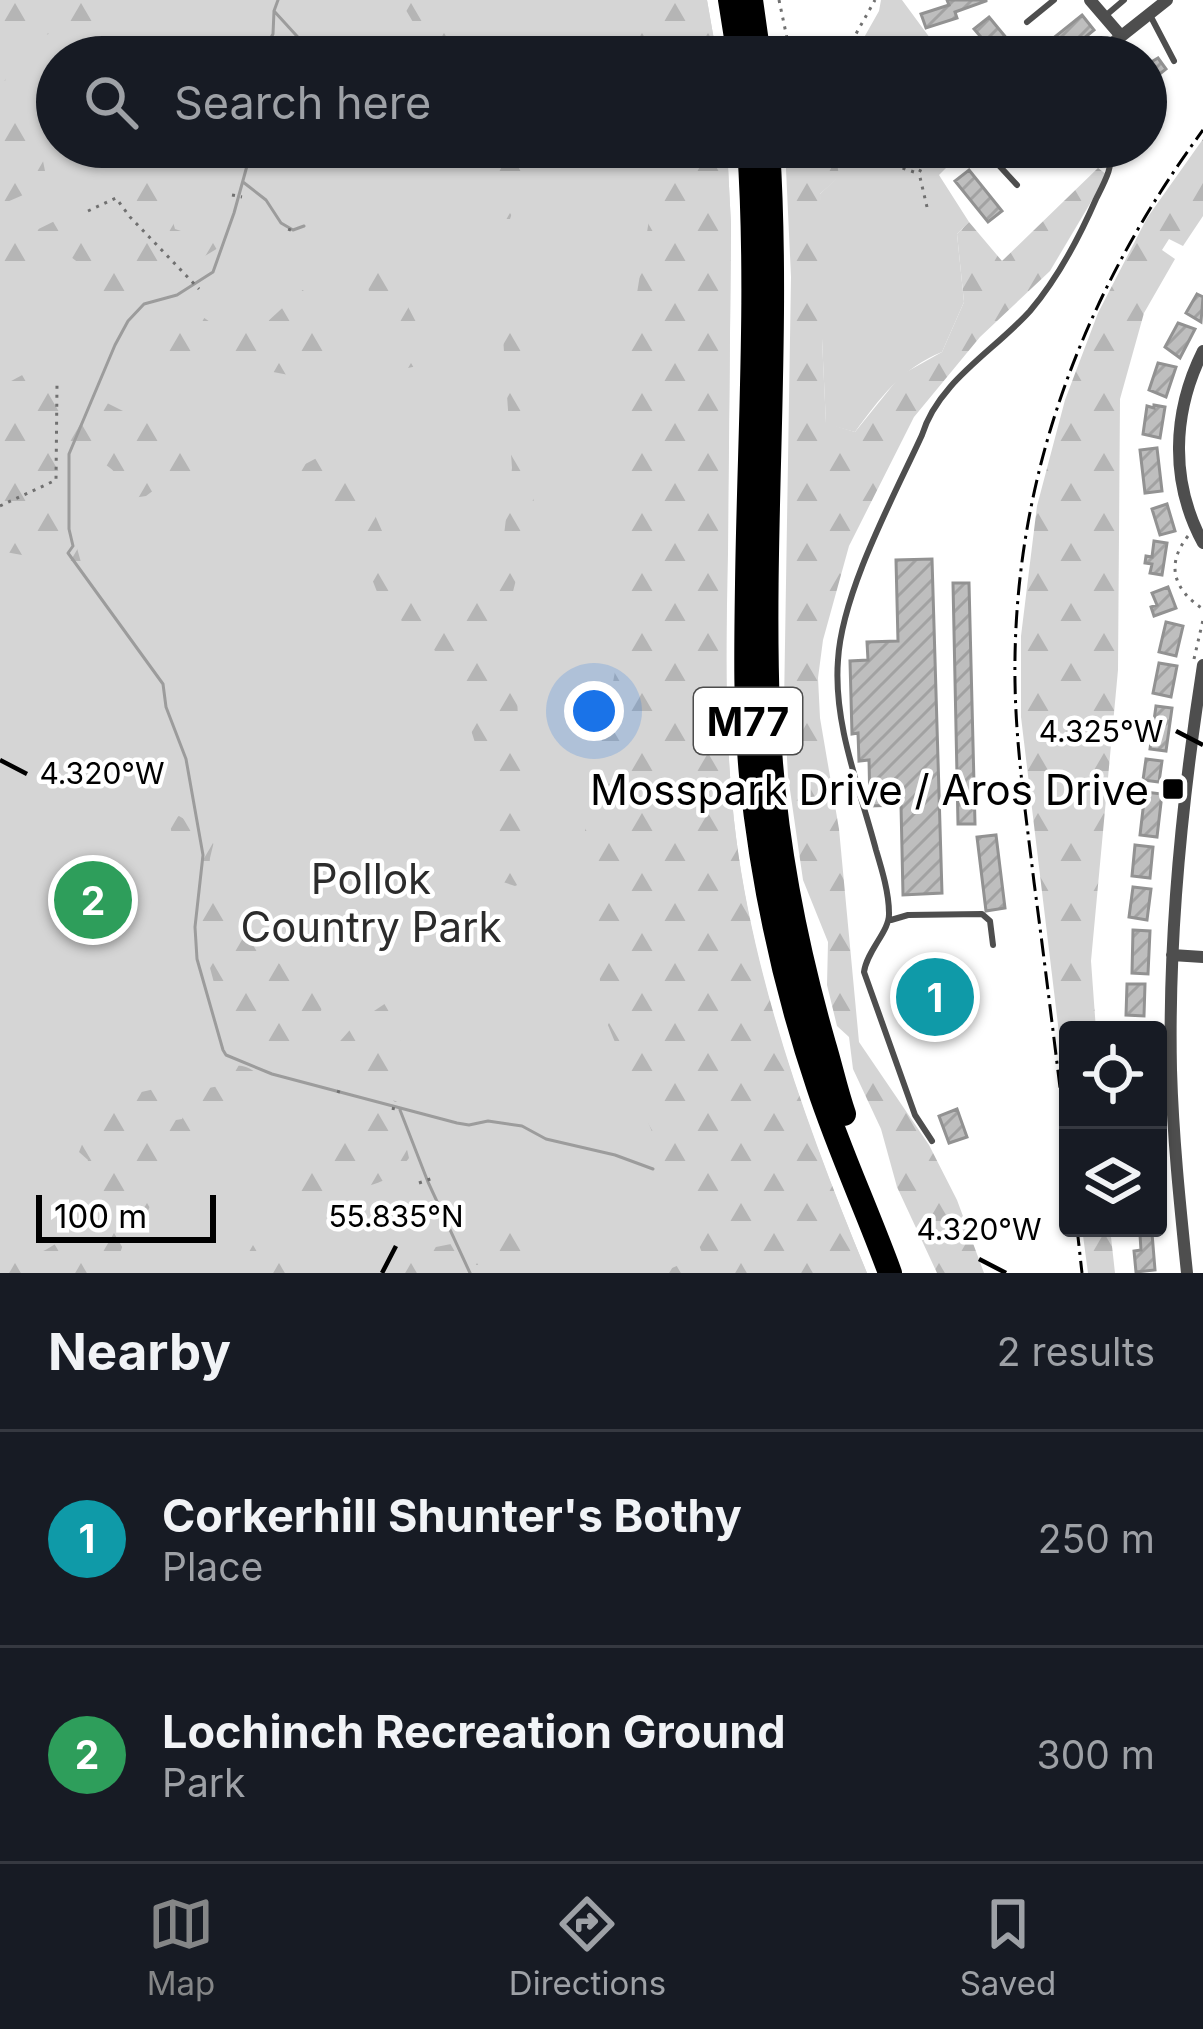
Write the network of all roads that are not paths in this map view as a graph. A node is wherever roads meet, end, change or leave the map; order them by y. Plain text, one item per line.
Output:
1 (730, 0) edge
2 (751, 0) edge
3 (1054, 0) edge
4 (1090, 0) edge
5 (1124, 0) edge
6 (1167, 0) edge
7 (1149, 14) junction
8 (1104, 17) junction
9 (1027, 22) dead end
10 (736, 36) edge
11 (756, 36) edge
12 (1120, 36) joint
13 (1160, 36) edge
14 (1167, 49) edge
15 (1174, 62) dead end
16 (749, 168) edge
17 (769, 168) edge
18 (1001, 168) edge
19 (1110, 168) edge
20 (1017, 185) dead end
21 (1203, 351) edge
22 (1203, 543) edge
23 (1203, 665) edge
24 (889, 922) junction
25 (993, 945) dead end
26 (1172, 955) junction
27 (1203, 957) edge
28 (932, 1141) dead end
29 (890, 1273) edge
30 (905, 1273) edge
31 (1187, 1273) edge

1 - 10 highway
2 - 11 highway
3 - 9 lane
4 - 8 street
5 - 8 lane
6 - 7 street
7 - 12 street
7 - 13 lane
8 - 12 street
14 - 15 lane
16 - 29 highway, M77
17 - 30 highway, M77
18 - 20 lane
19 - 24 lane
21 - 22 street
23 - 26 street
24 - 25 lane
24 - 28 lane
26 - 27 street
26 - 31 street

